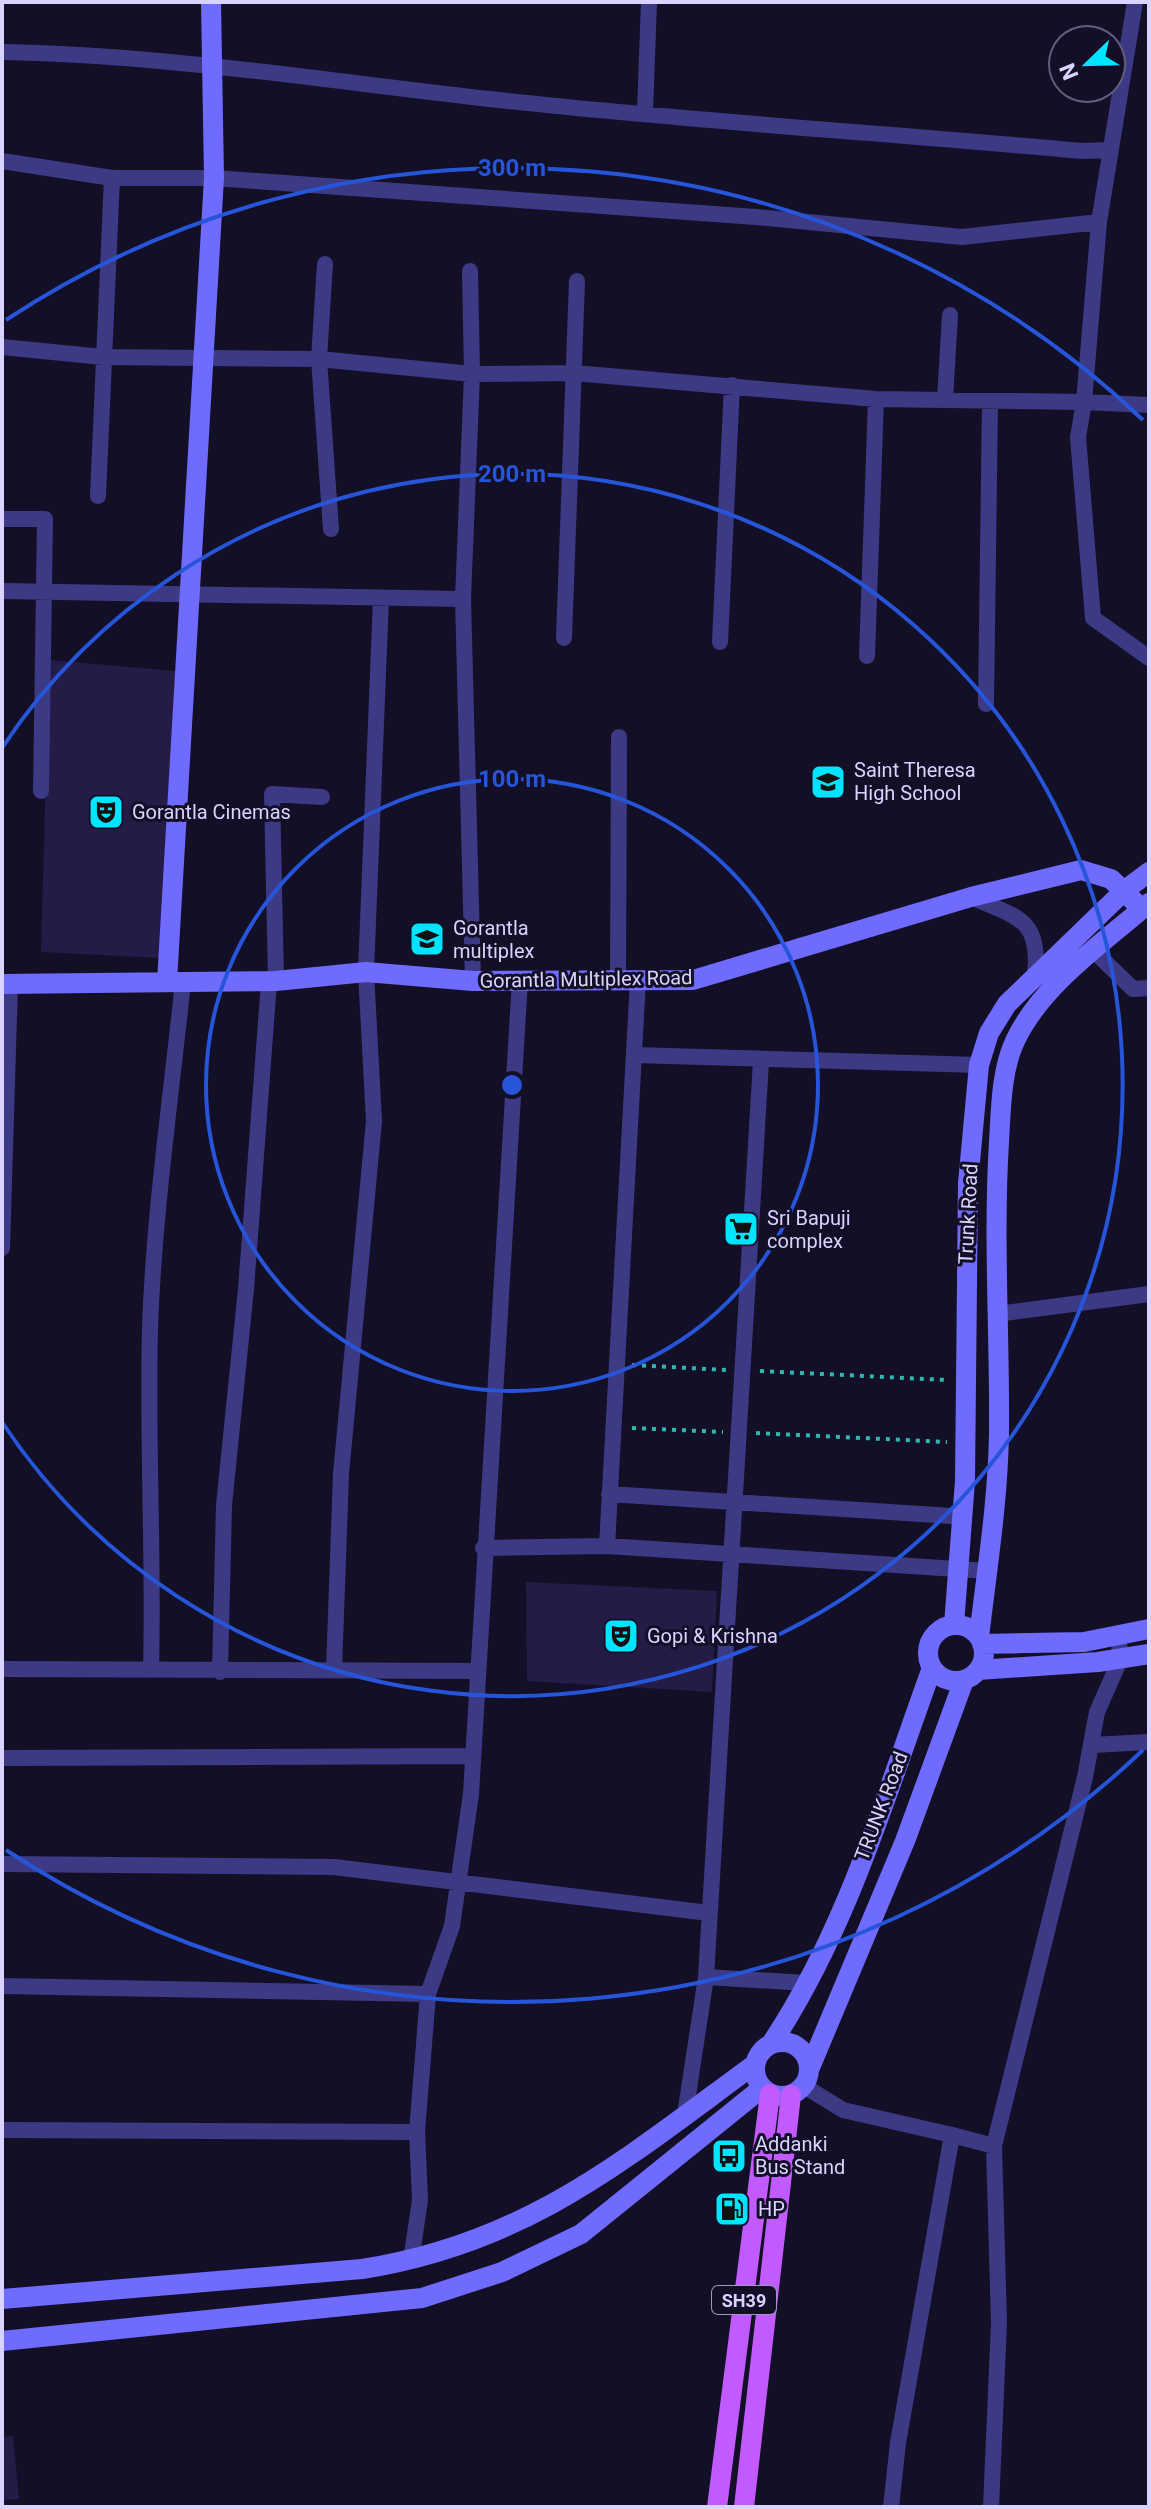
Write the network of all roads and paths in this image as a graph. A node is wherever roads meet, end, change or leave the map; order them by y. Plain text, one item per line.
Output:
1 (211, 2) edge
2 (649, 2) edge
3 (1135, 2) edge
4 (2, 52) edge
5 (212, 64) junction
6 (645, 112) junction
7 (1109, 150) junction
8 (2, 161) edge
9 (112, 178) junction
10 (214, 178) junction
11 (1099, 222) junction
12 (325, 264) dead end
13 (470, 271) dead end
14 (577, 281) dead end
15 (950, 315) dead end
16 (2, 347) edge
17 (103, 357) junction
18 (203, 358) junction
19 (319, 359) junction
20 (574, 373) junction
21 (472, 374) junction
22 (732, 385) junction
23 (876, 399) junction
24 (945, 400) junction
25 (990, 401) junction
26 (1084, 402) junction
27 (1149, 405) edge
28 (98, 496) dead end
29 (2, 519) edge
30 (331, 529) dead end
31 (2, 591) edge
32 (46, 592) junction
33 (189, 592) junction
34 (381, 598) junction
35 (463, 599) junction
36 (564, 638) dead end
37 (720, 642) dead end
38 (867, 656) dead end
39 (1149, 658) edge
40 (986, 704) dead end
41 (619, 737) dead end
42 (41, 791) dead end
43 (322, 797) dead end
44 (1149, 872) edge
45 (1125, 890) junction
46 (971, 897) junction
47 (1145, 906) edge
48 (1094, 951) junction
49 (366, 972) junction
50 (1035, 974) junction
51 (520, 980) junction
52 (628, 980) junction
53 (473, 981) junction
54 (175, 982) junction
55 (273, 982) junction
56 (6, 984) edge
57 (1149, 988) edge
58 (634, 1055) junction
59 (761, 1061) junction
60 (979, 1065) junction
61 (2, 1248) edge
62 (1149, 1294) edge
63 (997, 1314) junction
64 (617, 1365) junction
65 (740, 1370) dead end
66 (756, 1371) dead end
67 (957, 1380) dead end
68 (613, 1427) junction
69 (737, 1433) junction
70 (955, 1442) dead end
71 (609, 1494) junction
72 (733, 1502) junction
73 (952, 1516) dead end
74 (607, 1546) junction
75 (483, 1548) junction
76 (729, 1557) junction
77 (958, 1569) junction
78 (987, 1571) junction
79 (954, 1625) junction
80 (1149, 1629) edge
81 (1119, 1636) junction
82 (981, 1641) junction
83 (1149, 1654) edge
84 (1120, 1660) junction
85 (932, 1668) junction
86 (2, 1669) edge
87 (151, 1670) junction
88 (334, 1670) junction
89 (477, 1671) junction
90 (220, 1672) junction
91 (971, 1675) junction
92 (1149, 1742) edge
93 (1091, 1745) junction
94 (472, 1756) junction
95 (2, 1758) edge
96 (2, 1864) edge
97 (458, 1882) junction
98 (709, 1913) junction
99 (706, 1977) junction
100 (806, 1983) junction
101 (2, 1986) edge
102 (428, 1994) junction
103 (771, 2044) junction
104 (755, 2064) junction
105 (787, 2087) junction
106 (685, 2115) junction
107 (2, 2130) edge
108 (417, 2132) junction
109 (952, 2135) junction
110 (994, 2146) junction
111 (411, 2261) junction
112 (2, 2299) edge
113 (2, 2341) edge
114 (716, 2507) edge
115 (744, 2507) edge
116 (891, 2507) edge
117 (991, 2507) edge

1 - 5 main road
2 - 6 street
3 - 7 street
4 - 5 street
5 - 6 street
5 - 10 main road
6 - 7 street
7 - 11 street
8 - 9 street
9 - 10 street
9 - 17 street
10 - 11 street
10 - 18 main road
11 - 26 street
12 - 19 street
13 - 21 street
14 - 20 street
15 - 24 street
16 - 17 street
17 - 18 street
17 - 28 street
18 - 19 street
18 - 33 main road
19 - 21 street
19 - 30 street
20 - 21 street
20 - 22 street
20 - 36 street
21 - 35 street
22 - 23 street
22 - 37 street
23 - 24 street
23 - 38 street
24 - 25 street
25 - 26 street
25 - 40 street
26 - 27 street
26 - 39 street
29 - 32 street
31 - 32 street
32 - 33 street
32 - 42 street
33 - 34 street
33 - 54 main road
34 - 35 street
34 - 49 street
35 - 53 street
41 - 52 street
43 - 55 street
44 - 45 main road, Trunk Road
45 - 46 main road, Gorantla Multiplex Road
45 - 47 main road, Gorantla Multiplex Road
45 - 50 main road, Trunk Road
46 - 50 street
46 - 52 main road, Gorantla Multiplex Road
47 - 48 main road, Trunk Road
48 - 57 street
48 - 63 main road, Trunk Road
49 - 53 main road, Gorantla Multiplex Road
49 - 55 main road, Gorantla Multiplex Road
49 - 88 street
50 - 60 main road, Trunk Road
51 - 52 main road, Gorantla Multiplex Road
51 - 53 main road, Gorantla Multiplex Road
51 - 75 street
52 - 58 street
54 - 55 main road, Gorantla Multiplex Road
54 - 56 main road, Gorantla Multiplex Road
54 - 87 street
55 - 90 street
56 - 61 street
58 - 59 street
58 - 64 street
59 - 60 street
59 - 69 street
60 - 77 main road, Trunk Road
62 - 63 street
63 - 78 main road, Trunk Road
64 - 65 path
64 - 68 street
66 - 67 path
68 - 69 path
68 - 71 street
69 - 70 path
69 - 72 street
71 - 72 street
71 - 74 street
72 - 73 street
72 - 76 street
74 - 75 street
74 - 76 street
75 - 89 street
76 - 77 street
76 - 98 street
77 - 78 street
77 - 79 main road, Trunk Road
78 - 82 main road, Trunk Road
79 - 82 main road
79 - 85 main road
80 - 81 main road
81 - 82 main road
81 - 84 street
82 - 91 main road
83 - 84 main road
84 - 91 main road
84 - 93 street
85 - 91 main road
85 - 100 main road, TRUNK Road
86 - 87 street
87 - 90 street
88 - 89 street
88 - 90 street
89 - 94 street
91 - 105 main road
92 - 93 street
93 - 110 street
94 - 95 street
94 - 97 street
96 - 97 street
97 - 98 street
97 - 102 street
98 - 99 street
99 - 100 street
99 - 106 street
100 - 103 main road, TRUNK Road
101 - 102 street
102 - 108 street
103 - 104 main road, TRUNK Road
103 - 105 main road
104 - 105 main road
104 - 106 main road, TRUNK Road
105 - 109 street
105 - 113 main road
105 - 114 main road, SH39
105 - 115 main road, SH39
106 - 111 main road, TRUNK Road
107 - 108 street
108 - 111 street
109 - 110 street
109 - 116 street
110 - 117 street
111 - 112 main road, TRUNK Road

